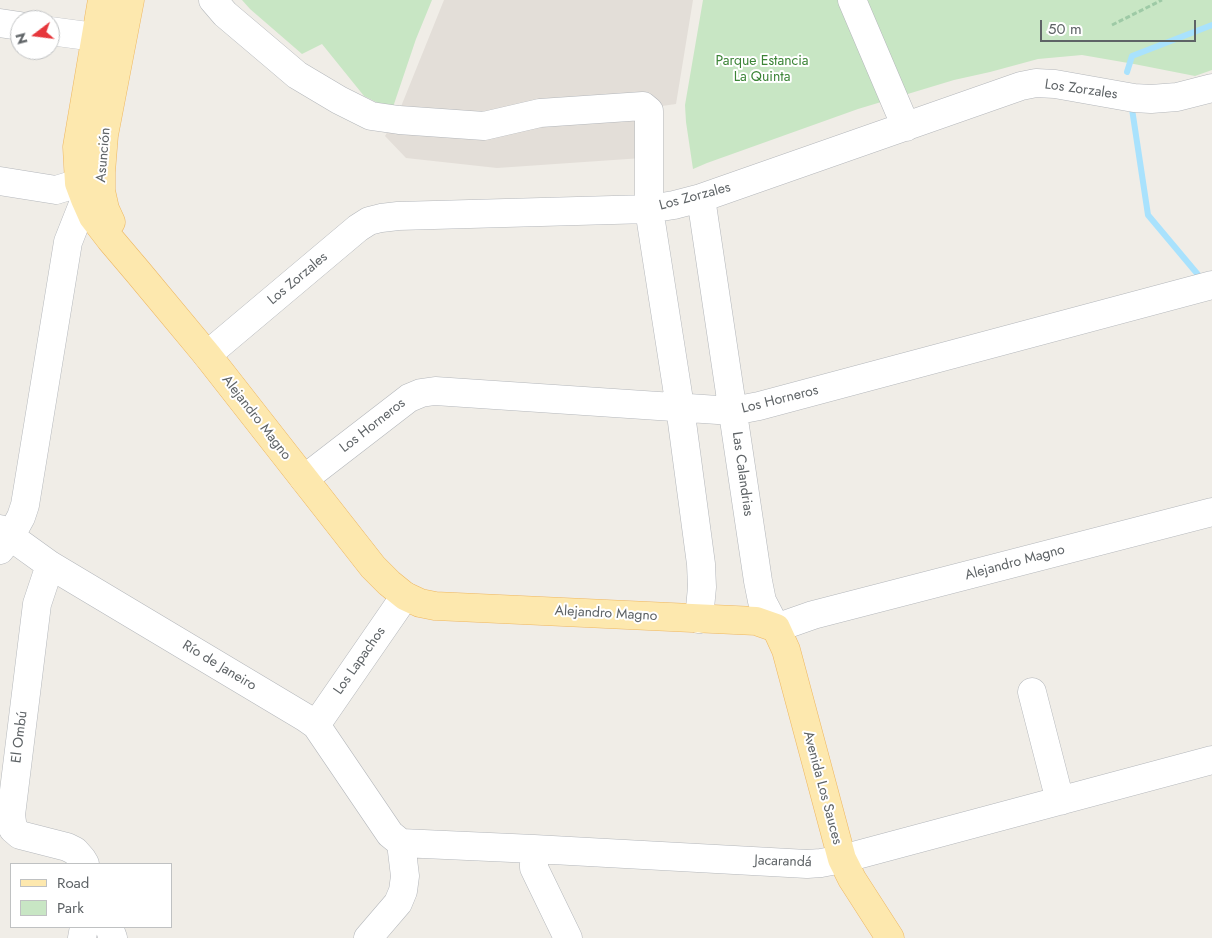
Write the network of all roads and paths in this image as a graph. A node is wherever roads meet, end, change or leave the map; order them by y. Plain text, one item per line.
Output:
1 (102, 0) edge
2 (130, 0) edge
3 (213, 0) edge
4 (852, 0) edge
5 (1162, 0) edge
6 (1112, 25) dead end
7 (60, 32) edge
8 (95, 37) junction
9 (1212, 88) edge
10 (906, 127) junction
11 (0, 181) edge
12 (82, 191) junction
13 (701, 198) junction
14 (649, 209) junction
15 (138, 272) junction
16 (1212, 285) edge
17 (207, 355) junction
18 (680, 407) junction
19 (733, 411) junction
20 (304, 479) junction
21 (1212, 512) edge
22 (3, 539) edge
23 (50, 565) junction
24 (404, 596) junction
25 (699, 618) junction
26 (776, 628) junction
27 (1032, 692) dead end
28 (316, 725) junction
29 (1212, 760) edge
30 (1060, 801) junction
31 (401, 843) junction
32 (534, 849) junction
33 (842, 859) junction
34 (84, 863) edge
35 (368, 938) edge
36 (568, 938) edge
37 (890, 938) edge

1 - 8 main road, Asunción
2 - 15 main road, Asunción
3 - 14 street
4 - 10 street
5 - 6 path
7 - 8 street
8 - 12 main road, Asunción
9 - 10 street, Los Zorzales
10 - 13 street, Los Zorzales
11 - 12 street
12 - 15 main road, Asunción
12 - 22 street, Asunción
13 - 14 street, Los Zorzales
13 - 19 street, Las Calandrias
14 - 17 street, Los Zorzales
14 - 18 street
15 - 17 main road, Alejandro Magno
16 - 19 street, Los Horneros
17 - 20 main road, Alejandro Magno
18 - 19 street, Los Horneros
18 - 20 street, Los Horneros
18 - 25 street
19 - 26 street, Las Calandrias
20 - 24 main road, Alejandro Magno
21 - 26 street, Alejandro Magno
22 - 23 street, Río de Janeiro
23 - 28 street, Río de Janeiro
23 - 34 street, El Ombú
24 - 25 main road, Alejandro Magno
24 - 28 street, Los Lapachos
25 - 26 main road, Alejandro Magno
26 - 33 main road, Avenida Los Sauces
27 - 30 street
28 - 31 street, Río de Janeiro
29 - 30 street, Jacarandá
30 - 33 street, Jacarandá
31 - 32 street, Jacarandá
31 - 35 street
32 - 33 street, Jacarandá
32 - 36 street
33 - 37 main road, Avenida Los Sauces

